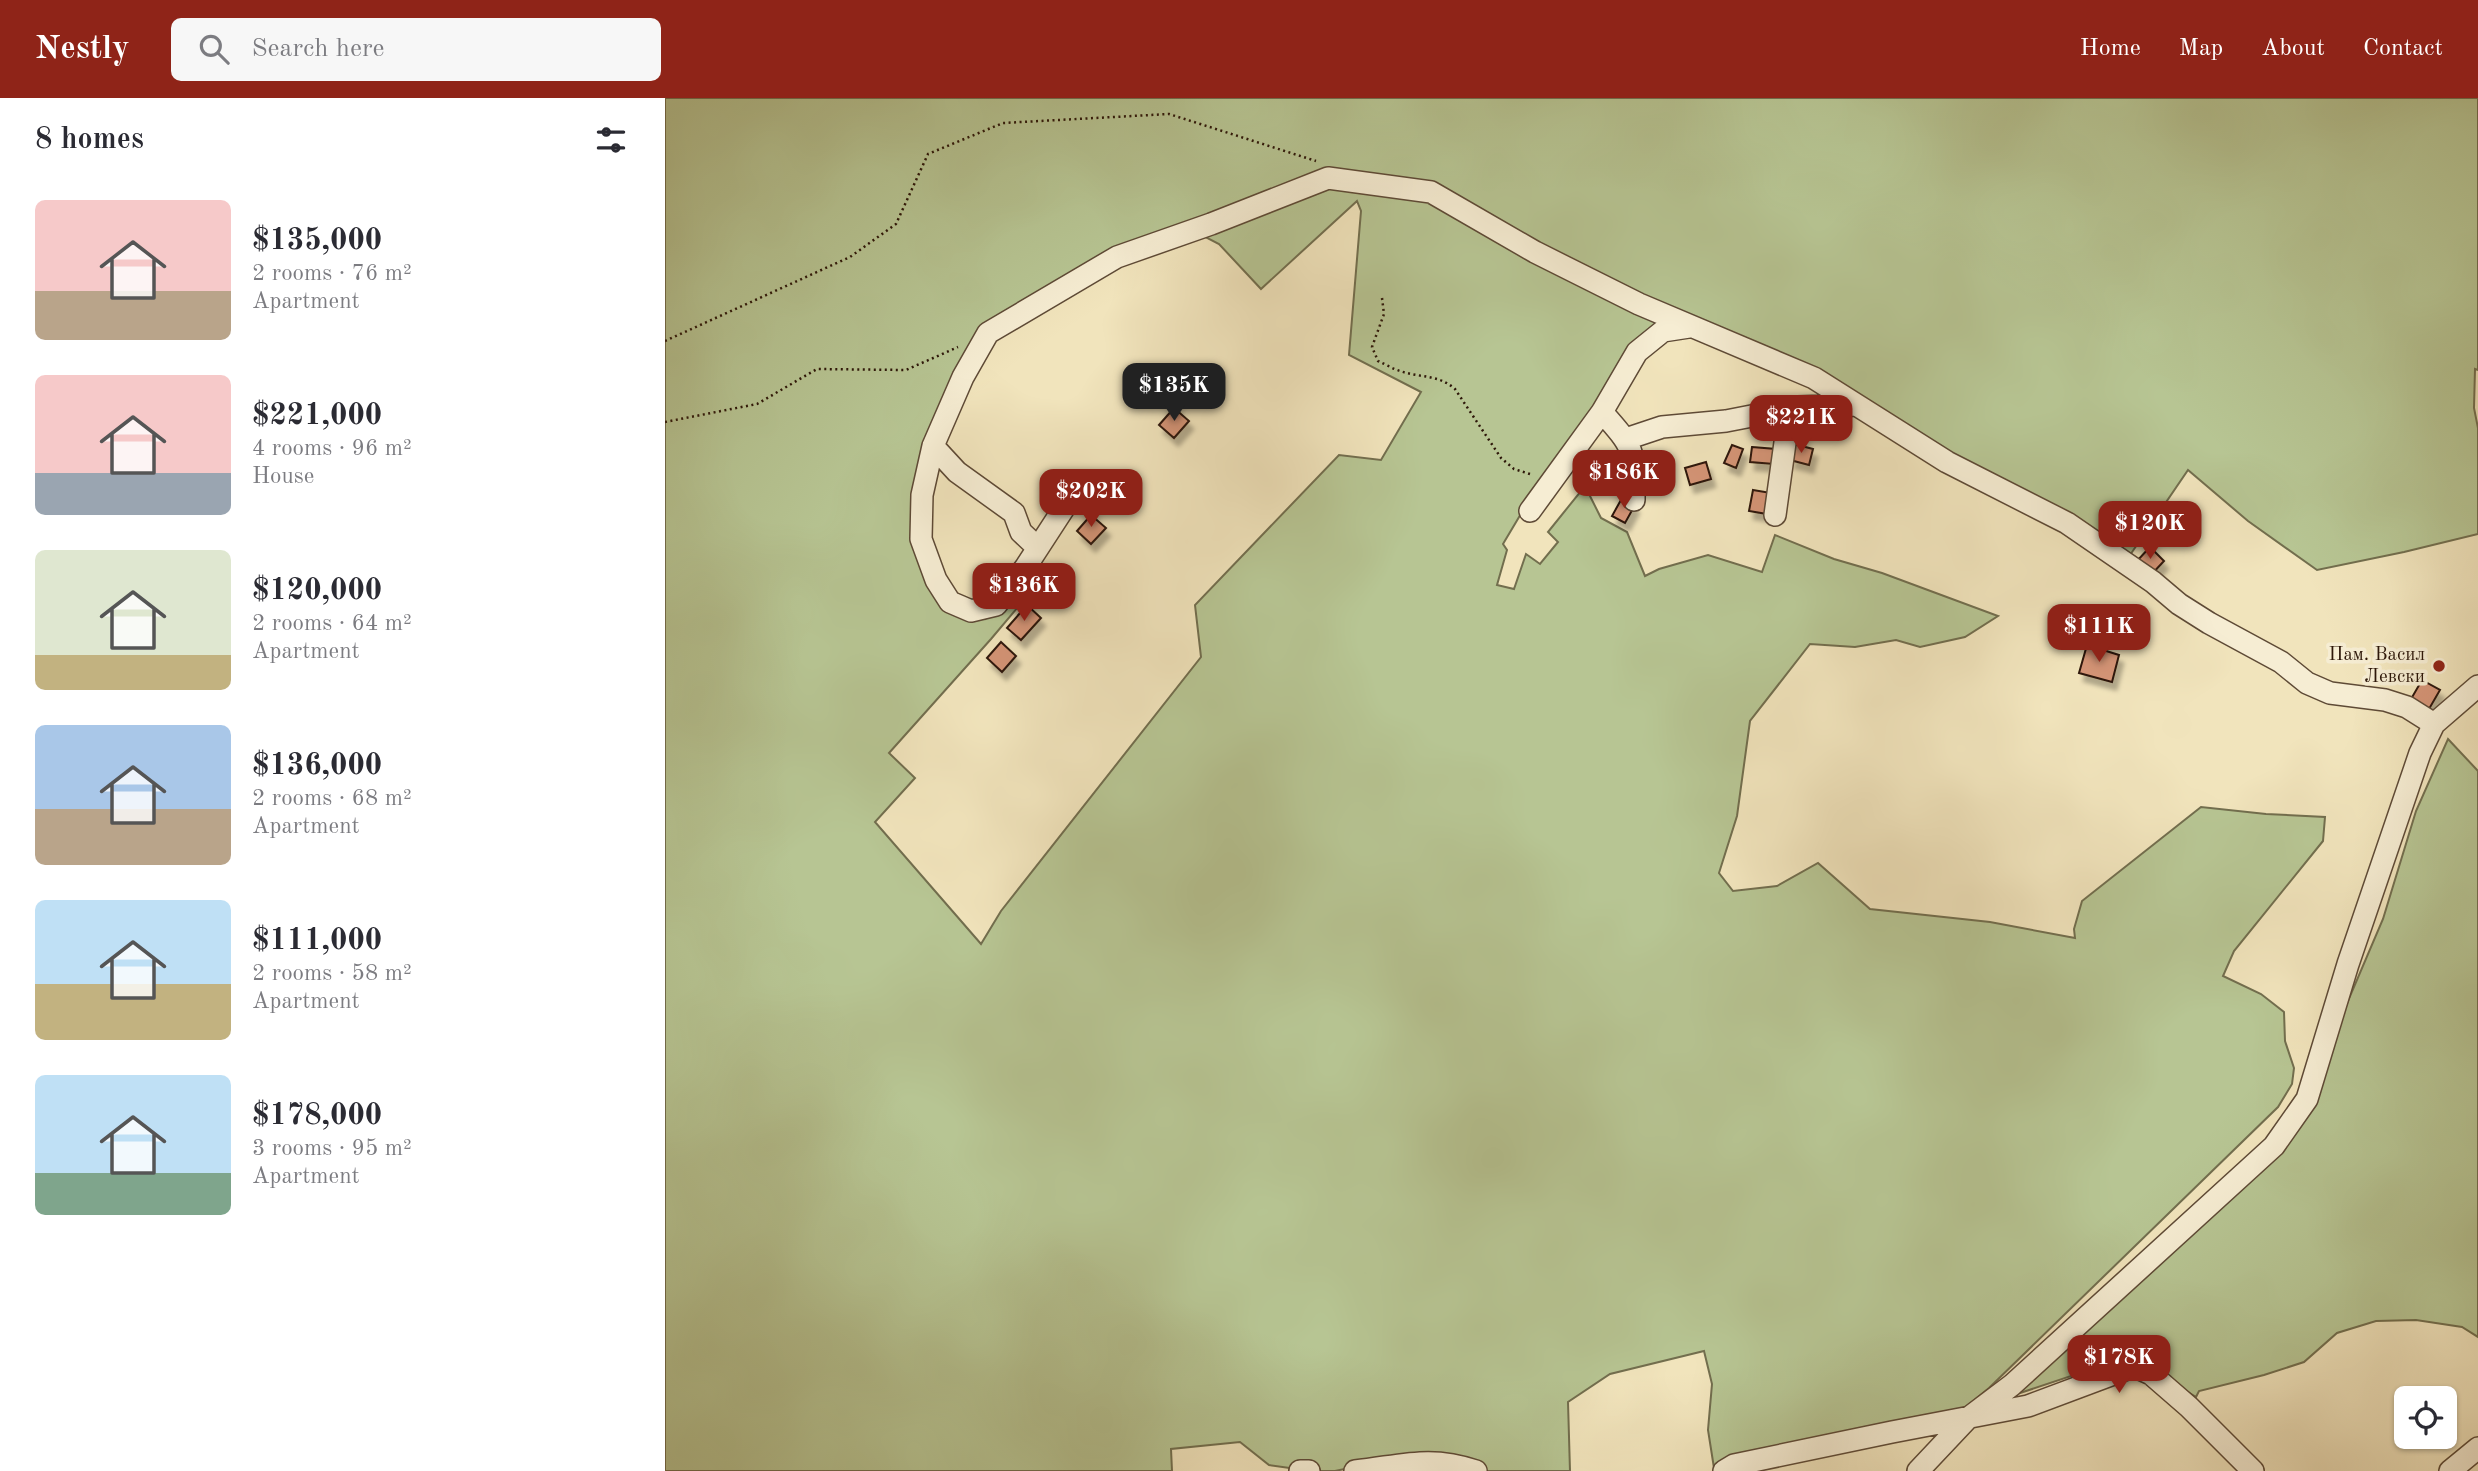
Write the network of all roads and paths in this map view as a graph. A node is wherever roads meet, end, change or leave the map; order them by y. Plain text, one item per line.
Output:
1 (1325, 164) dead end
2 (1382, 298) dead end
3 (1689, 327) junction
4 (988, 333) junction
5 (665, 341) edge
6 (1856, 405) junction
7 (1798, 407) junction
8 (1602, 412) junction
9 (665, 422) edge
10 (1626, 439) junction
11 (933, 446) junction
12 (1534, 475) dead end
13 (1077, 488) dead end
14 (1634, 500) dead end
15 (1530, 511) dead end
16 (1775, 515) dead end
17 (1038, 548) junction
18 (2478, 686) edge
19 (2434, 724) junction
20 (1967, 1419) junction
21 (2478, 1448) edge
22 (1300, 1471) edge
23 (1309, 1471) edge
24 (1355, 1471) edge
25 (1476, 1471) edge
26 (1724, 1471) edge
27 (1918, 1471) edge
28 (2253, 1471) edge
29 (2450, 1471) edge

1 - 5 path
2 - 12 path
3 - 4 street
3 - 6 street
3 - 8 street
4 - 9 path
4 - 11 street
6 - 7 street
6 - 19 street
7 - 10 street
7 - 16 street
8 - 10 street
8 - 15 street
10 - 14 street
11 - 17 street
11 - 17 street
13 - 17 street
18 - 19 street
19 - 20 street
20 - 26 street
20 - 27 street
20 - 28 street
21 - 29 street
22 - 23 street
24 - 25 street

